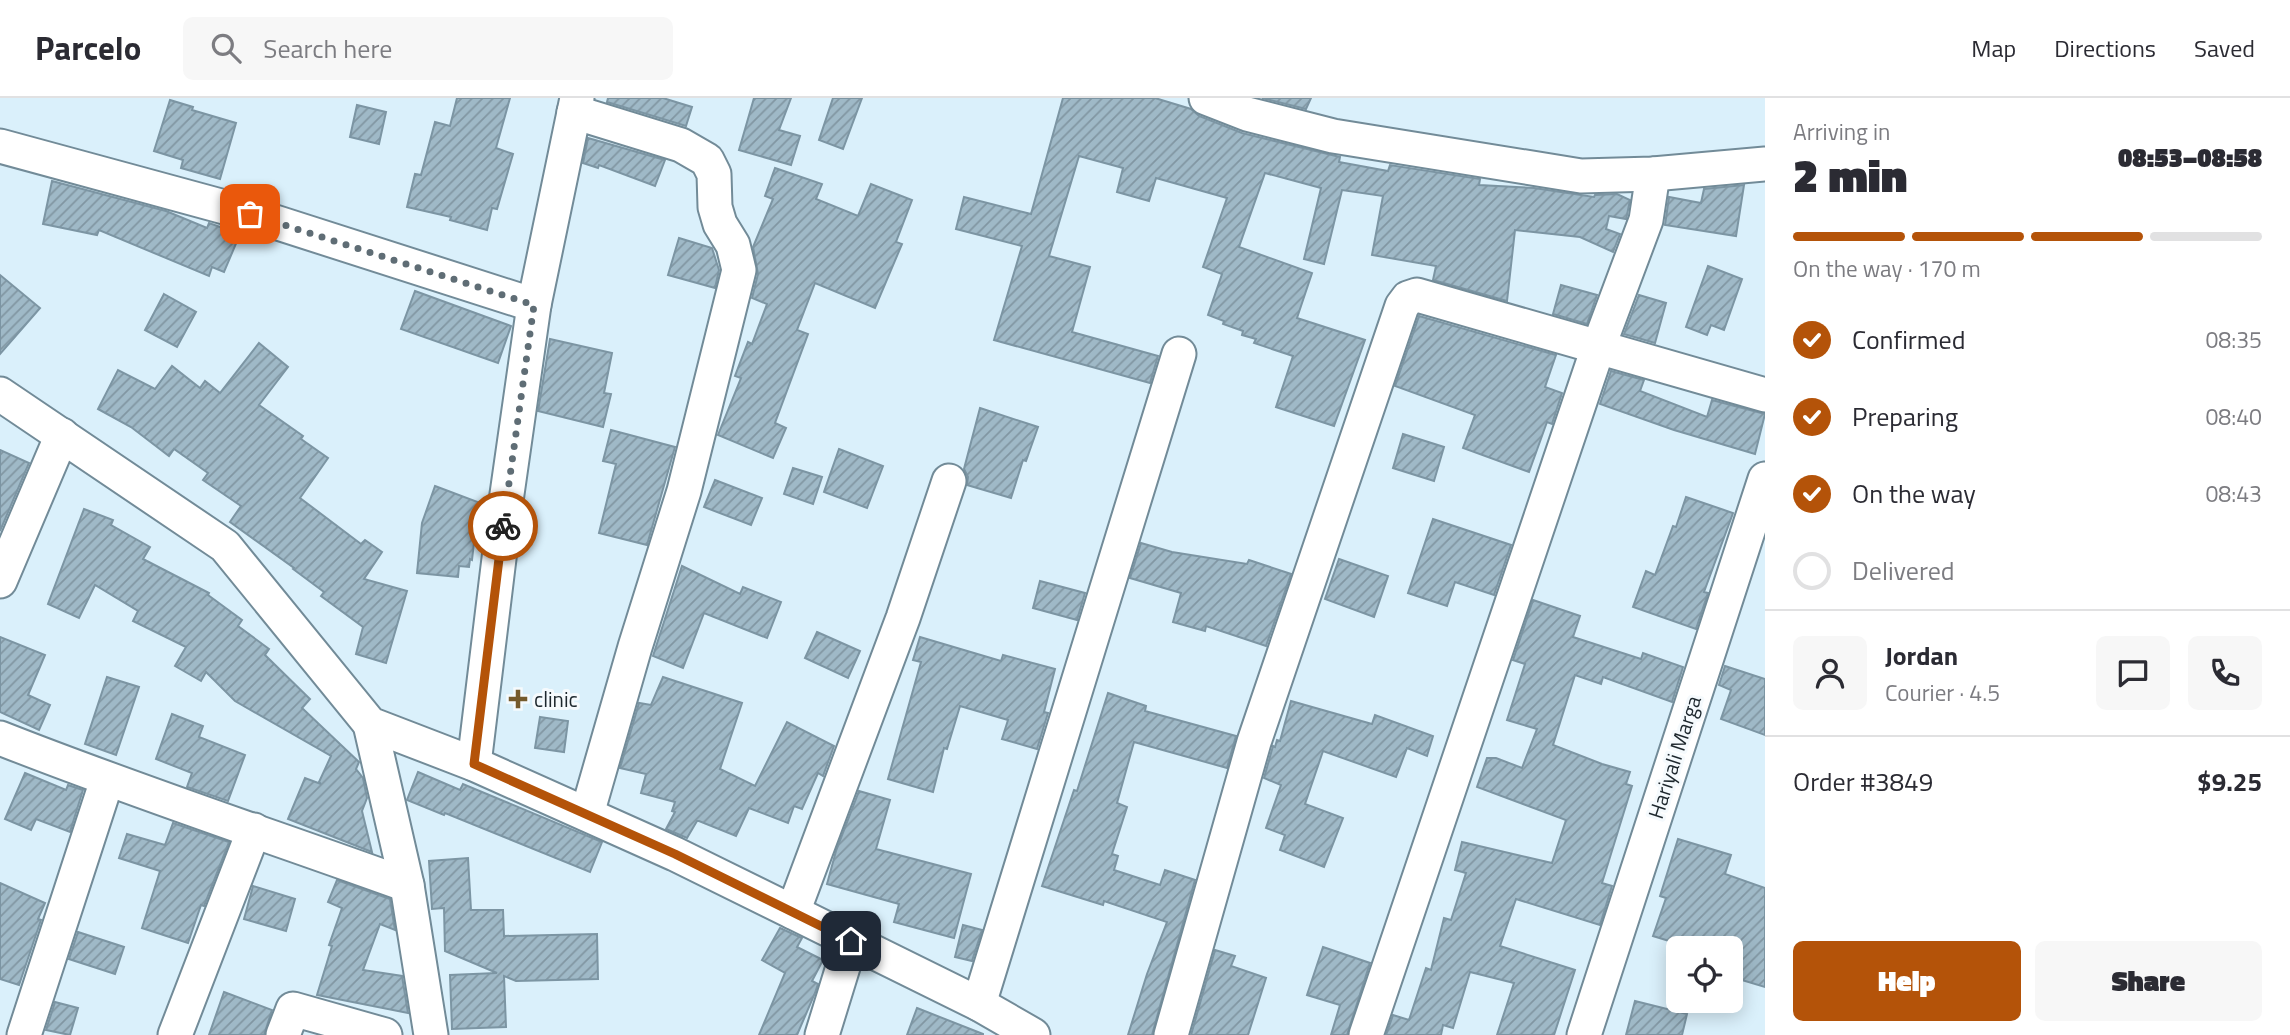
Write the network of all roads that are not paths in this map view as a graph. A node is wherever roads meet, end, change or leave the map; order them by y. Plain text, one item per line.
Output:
1 (1206, 98) edge
2 (576, 105) edge
3 (0, 146) edge
4 (1765, 164) edge
5 (1653, 174) junction
6 (534, 305) junction
7 (1598, 348) junction
8 (1179, 354) dead end
9 (0, 394) edge
10 (1765, 395) edge
11 (62, 435) junction
12 (1765, 479) edge
13 (949, 481) dead end
14 (0, 581) edge
15 (370, 724) junction
16 (0, 738) edge
17 (474, 764) junction
18 (107, 780) junction
19 (587, 814) junction
20 (254, 830) junction
21 (407, 885) junction
22 (793, 912) junction
23 (851, 941) junction
24 (979, 1004) junction
25 (0, 1032) edge
26 (17, 1035) edge
27 (24, 1035) edge
28 (175, 1035) edge
29 (283, 1035) edge
30 (385, 1035) edge
31 (431, 1035) edge
32 (822, 1035) edge
33 (1034, 1035) edge
34 (1171, 1035) edge
35 (1366, 1035) edge
36 (1584, 1035) edge

1 - 5 street
2 - 6 street
2 - 19 street
3 - 6 street
4 - 5 street
5 - 7 street
6 - 17 street
7 - 10 street
7 - 34 street
7 - 35 street
8 - 24 street
9 - 11 street
11 - 14 street
11 - 15 street
12 - 36 street, Hariyali Marga
13 - 22 street
15 - 17 street
15 - 21 street
16 - 18 street
17 - 19 street
18 - 20 street
18 - 27 street
19 - 22 street
20 - 21 street
20 - 28 street
21 - 31 street
22 - 23 street
23 - 24 street
23 - 32 street
24 - 33 street
25 - 26 street
29 - 30 street

